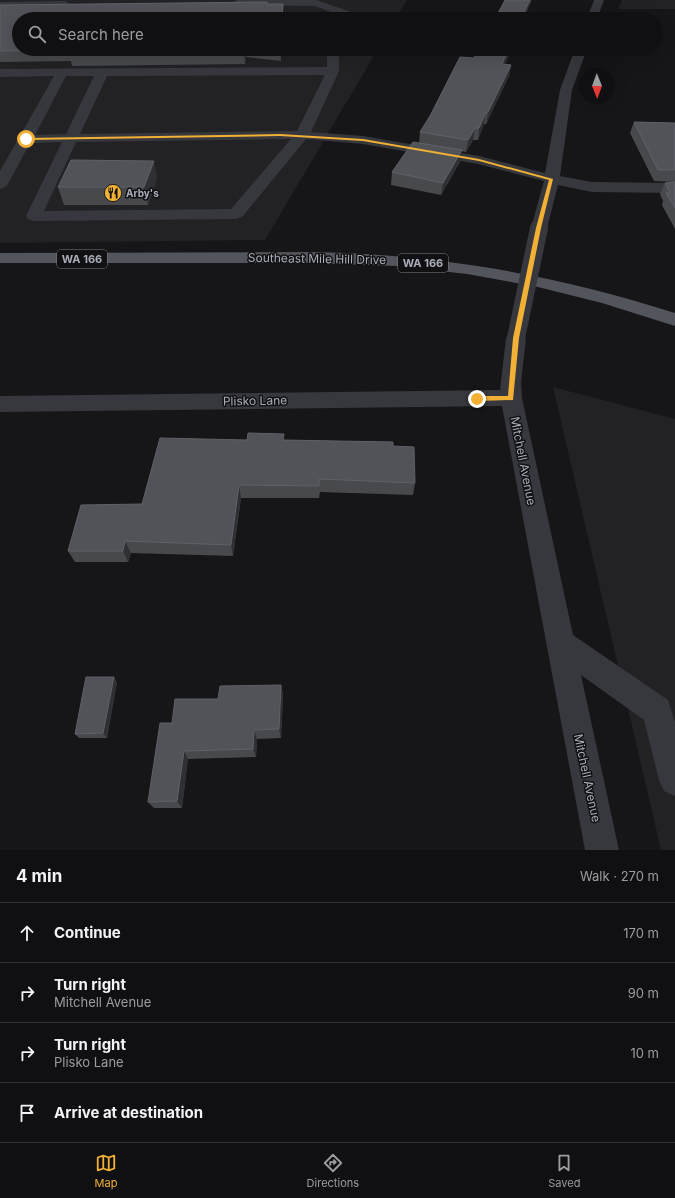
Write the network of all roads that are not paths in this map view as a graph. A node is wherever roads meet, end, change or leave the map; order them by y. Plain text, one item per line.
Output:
1 (599, 0) edge
2 (229, 3) edge
3 (79, 4) edge
4 (0, 5) edge
5 (342, 12) edge
6 (595, 12) edge
7 (333, 56) edge
8 (578, 56) edge
9 (333, 71) junction
10 (102, 72) junction
11 (0, 73) edge
12 (62, 73) junction
13 (302, 135) junction
14 (72, 138) junction
15 (26, 139) junction
16 (18, 152) junction
17 (0, 153) edge
18 (552, 180) junction
19 (0, 184) edge
20 (675, 188) edge
21 (0, 258) edge
22 (675, 320) edge
23 (511, 398) junction
24 (0, 404) edge
25 (559, 642) junction
26 (675, 780) edge
27 (602, 850) edge

1 - 6 street
2 - 5 street
3 - 4 street
7 - 9 street
8 - 18 street, Mitchell Avenue
9 - 10 street
9 - 13 street
10 - 12 street
10 - 14 street
11 - 12 street
12 - 15 street
13 - 14 street
13 - 14 street
13 - 18 street
14 - 15 street
15 - 16 street
16 - 17 street
16 - 19 street
18 - 20 street
18 - 23 street, Mitchell Avenue, bridge
21 - 22 main road, Southeast Mile Hill Drive / WA 166
23 - 24 street, Plisko Lane
23 - 25 street, Mitchell Avenue
25 - 26 street
25 - 27 street, Mitchell Avenue

